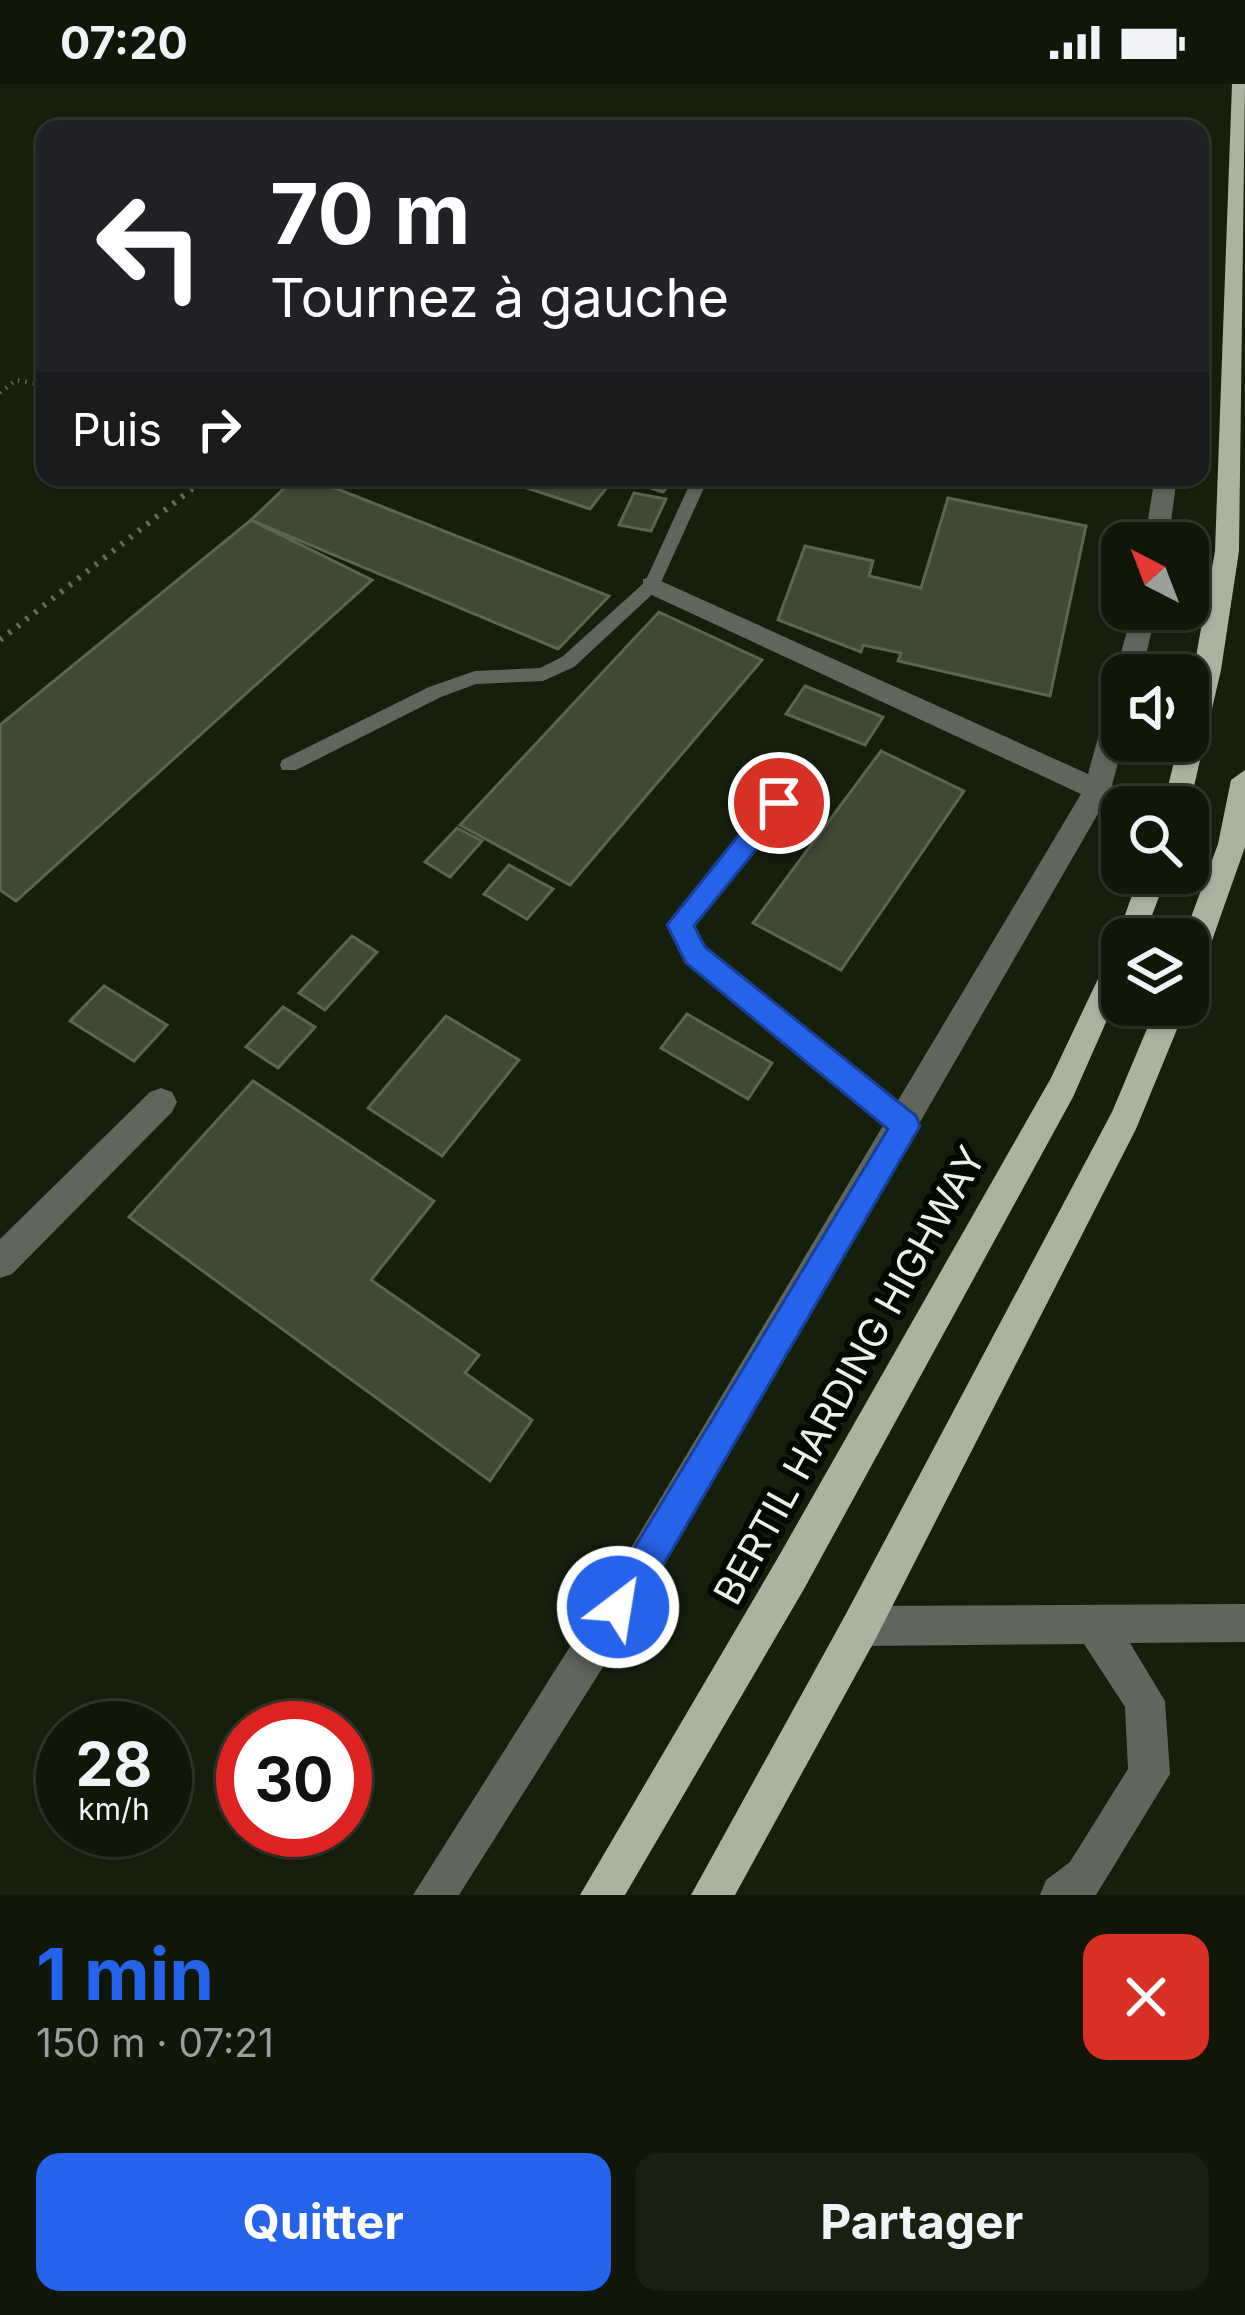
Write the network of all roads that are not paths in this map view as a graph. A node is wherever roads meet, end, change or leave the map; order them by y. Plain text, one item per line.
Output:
1 (1241, 84) edge
2 (697, 486) edge
3 (1165, 486) edge
4 (1159, 522) edge
5 (652, 585) junction
6 (1105, 762) edge
7 (289, 765) dead end
8 (1245, 780) edge
9 (1182, 786) edge
10 (1097, 790) junction
11 (1101, 792) edge
12 (779, 803) dead end
13 (1205, 918) edge
14 (1101, 999) edge
15 (1163, 1026) edge
16 (161, 1102) dead end
17 (905, 1126) junction
18 (0, 1262) edge
19 (1245, 1623) edge
20 (861, 1626) junction
21 (1096, 1627) junction
22 (434, 1895) edge
23 (602, 1895) edge
24 (712, 1895) edge
25 (1061, 1895) edge

1 - 9 main road
2 - 5 lane
3 - 4 street
5 - 7 lane
5 - 10 street
6 - 10 street
8 - 13 main road
10 - 11 street
10 - 17 street
12 - 17 lane
14 - 23 main road, BERTIL HARDING HIGHWAY
15 - 20 main road
16 - 18 street
17 - 22 street
19 - 21 street
20 - 21 street
20 - 24 main road
21 - 25 street

